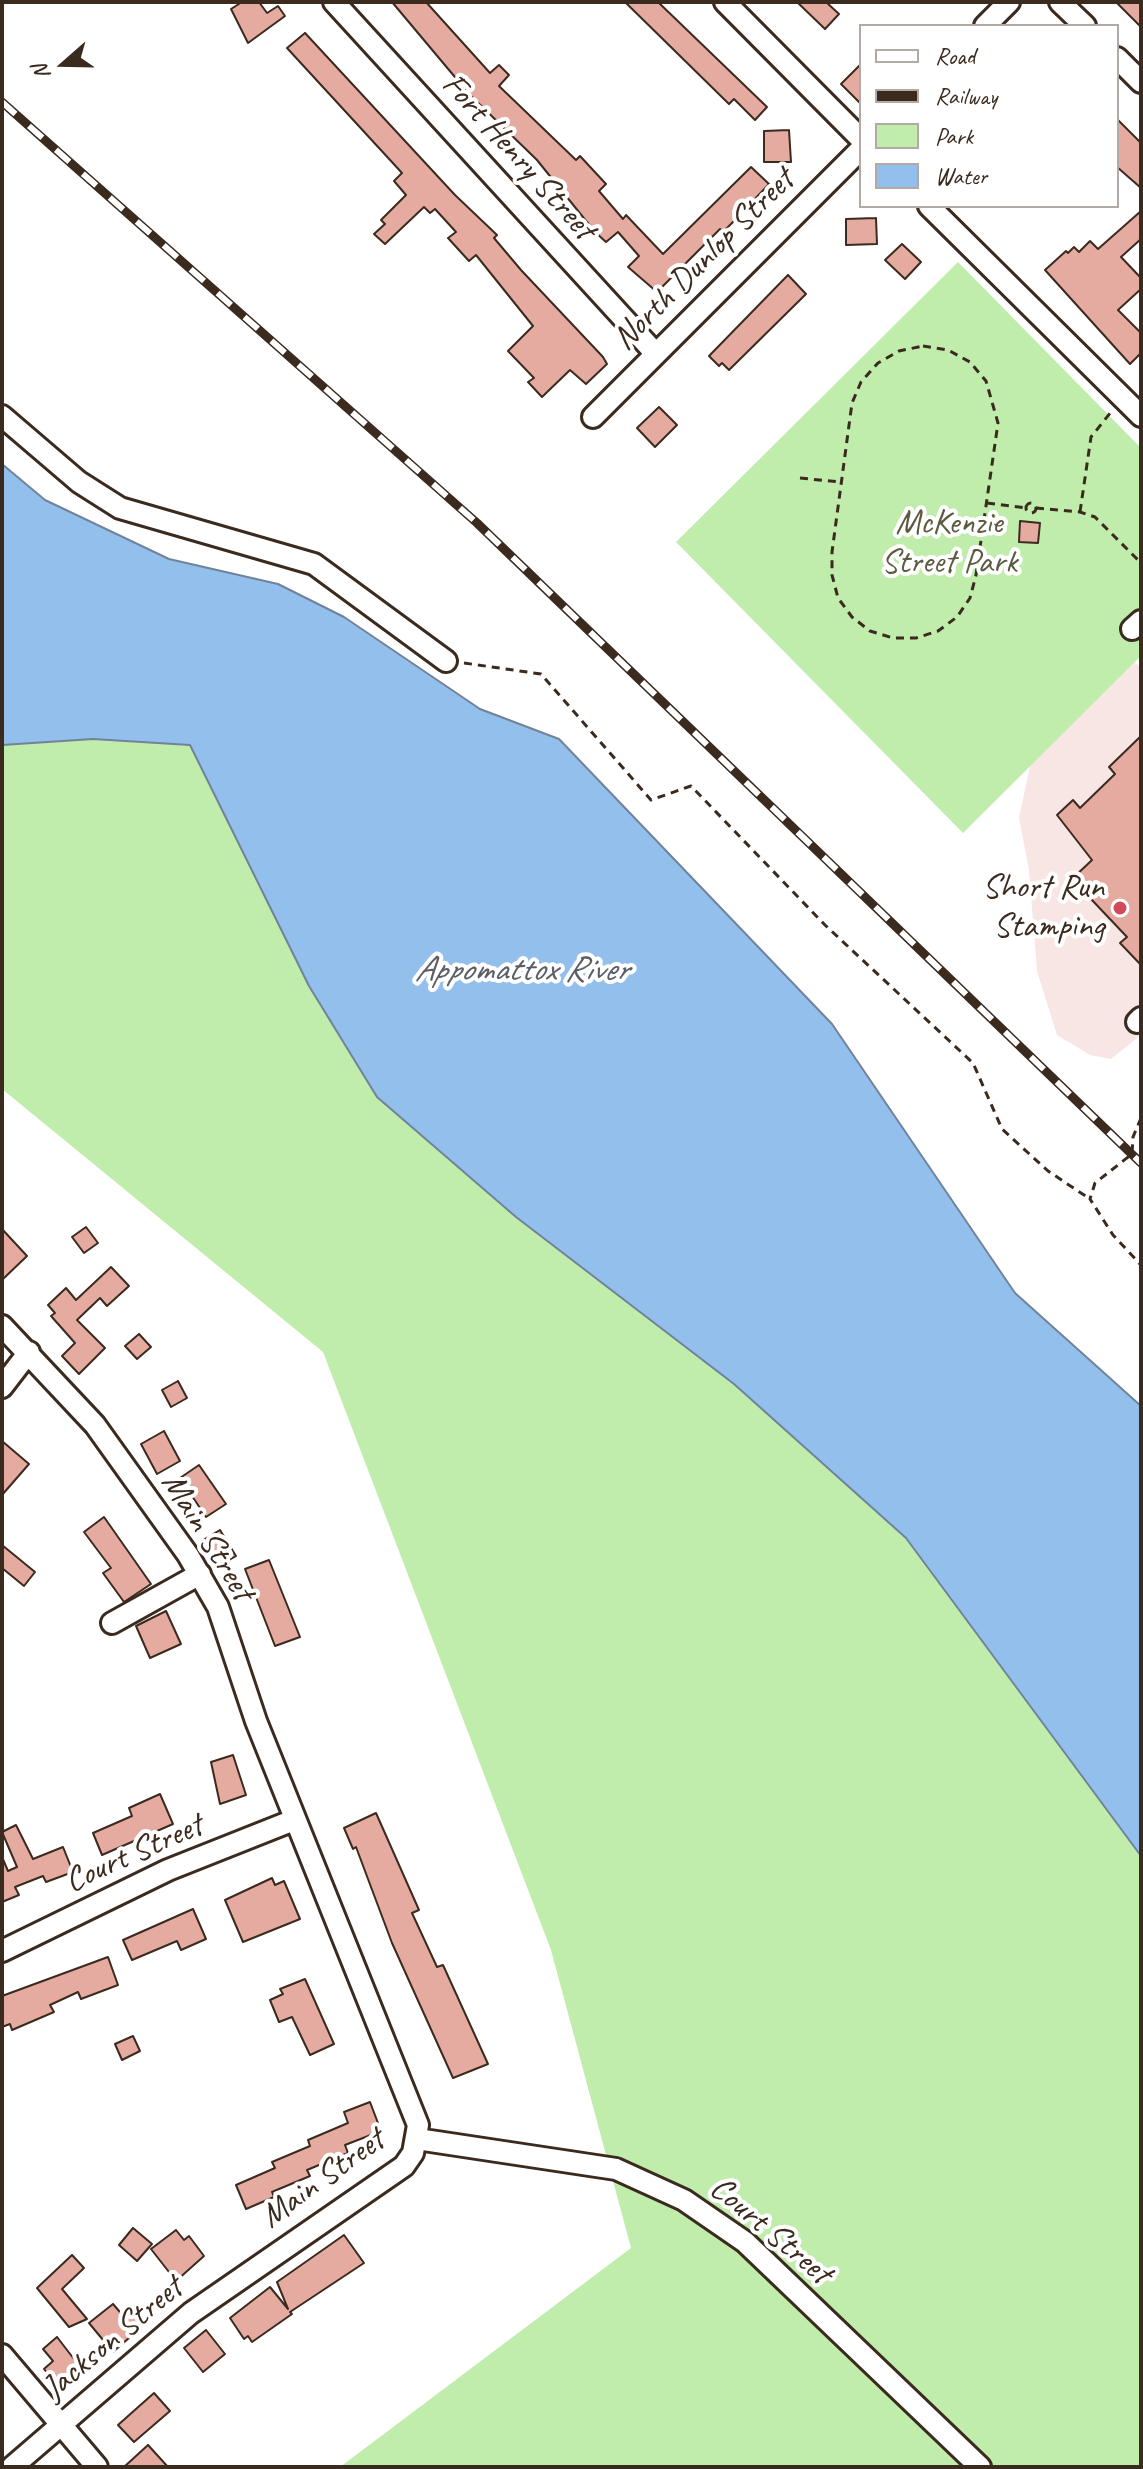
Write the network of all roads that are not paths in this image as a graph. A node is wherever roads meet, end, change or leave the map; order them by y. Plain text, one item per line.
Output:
1 (334, 2) edge
2 (725, 2) edge
3 (1009, 2) edge
4 (1060, 2) edge
5 (987, 24) edge
6 (1083, 24) edge
7 (1119, 60) edge
8 (1141, 82) edge
9 (859, 137) edge
10 (859, 151) edge
11 (931, 208) edge
12 (656, 354) junction
13 (2, 416) edge
14 (1141, 416) edge
15 (593, 417) dead end
16 (446, 661) road end
17 (2, 1326) edge
18 (29, 1352) junction
19 (2, 1387) edge
20 (200, 1574) junction
21 (112, 1623) dead end
22 (294, 1820) junction
23 (2, 1951) edge
24 (417, 2139) junction
25 (258, 2266) joint
26 (2, 2355) edge
27 (61, 2425) junction
28 (12, 2467) edge
29 (97, 2467) edge
30 (980, 2467) edge

1 - 12 street, Fort Henry Street
2 - 9 street
3 - 5 street
4 - 6 street
7 - 8 street
10 - 12 street, North Dunlop Street
11 - 14 street
12 - 15 street, North Dunlop Street
13 - 16 street
17 - 18 street, Main Street
18 - 19 street
18 - 20 street, Main Street
20 - 21 street
20 - 22 street, Main Street
22 - 23 street, Court Street
22 - 24 street, Main Street
24 - 25 street, Main Street
24 - 30 street, Court Street
25 - 27 street, Jackson Street
26 - 27 street
27 - 28 street, Jackson Street
27 - 29 street

